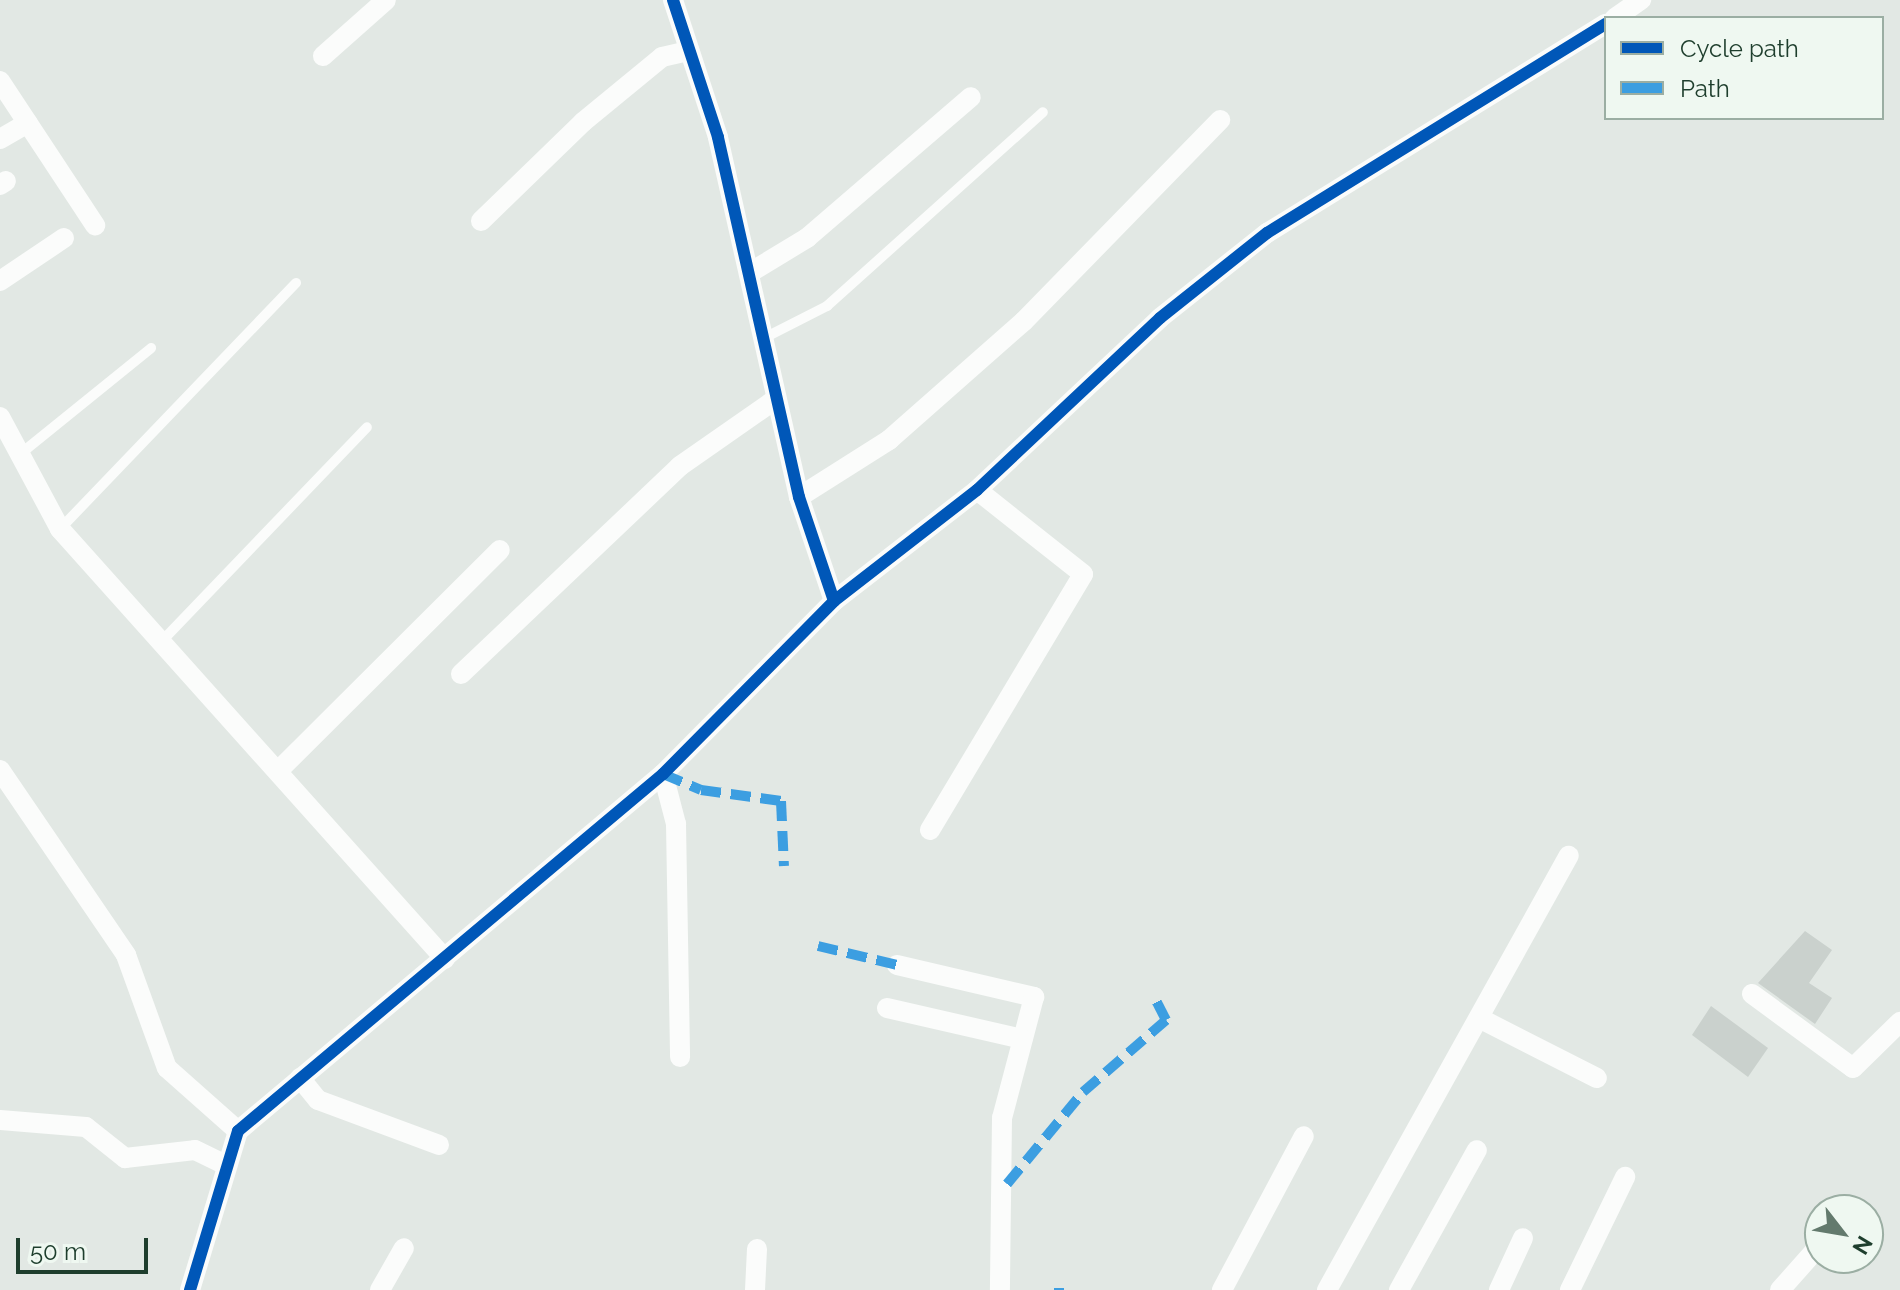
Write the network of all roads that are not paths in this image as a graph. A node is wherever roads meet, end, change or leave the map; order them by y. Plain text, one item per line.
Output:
1 (386, 0) edge
2 (673, 0) edge
3 (1641, 0) edge
4 (1618, 16) edge
5 (1604, 25) edge
6 (689, 51) junction
7 (323, 56) dead end
8 (0, 81) edge
9 (971, 97) dead end
10 (1043, 112) dead end
11 (1220, 120) dead end
12 (28, 123) junction
13 (0, 139) edge
14 (481, 221) dead end
15 (95, 225) dead end
16 (64, 238) dead end
17 (751, 272) junction
18 (0, 281) edge
19 (296, 283) dead end
20 (764, 338) junction
21 (151, 348) dead end
22 (776, 399) junction
23 (0, 417) edge
24 (367, 427) dead end
25 (16, 458) junction
26 (977, 490) junction
27 (799, 497) junction
28 (60, 529) junction
29 (500, 550) dead end
30 (834, 601) junction
31 (162, 641) junction
32 (461, 674) dead end
33 (0, 770) edge
34 (278, 771) junction
35 (663, 774) junction
36 (930, 830) dead end
37 (1569, 856) dead end
38 (445, 959) junction
39 (897, 965) dead end
40 (1752, 994) dead end
41 (887, 1008) dead end
42 (1481, 1019) junction
43 (1900, 1022) edge
44 (1022, 1039) junction
45 (680, 1057) dead end
46 (300, 1078) junction
47 (1597, 1078) dead end
48 (0, 1120) edge
49 (238, 1131) junction
50 (1304, 1136) dead end
51 (439, 1145) dead end
52 (1477, 1150) dead end
53 (224, 1164) junction
54 (1625, 1177) dead end
55 (1523, 1238) dead end
56 (404, 1248) dead end
57 (757, 1249) dead end
58 (1804, 1263) edge
59 (190, 1290) edge
60 (380, 1290) edge
61 (755, 1290) edge
62 (1000, 1290) edge
63 (1222, 1290) edge
64 (1327, 1290) edge
65 (1399, 1290) edge
66 (1499, 1290) edge
67 (1570, 1290) edge
68 (1780, 1290) edge

1 - 7 street
2 - 6 street
3 - 4 street
5 - 26 street
6 - 14 street
6 - 17 street
8 - 12 street
9 - 17 street
10 - 20 lane
11 - 27 street
12 - 13 street
12 - 15 street
16 - 18 street
17 - 20 street
19 - 28 lane
20 - 22 street
21 - 25 lane
22 - 27 street
22 - 32 street
23 - 25 street
24 - 31 lane
25 - 28 street
26 - 30 street
26 - 36 street
27 - 30 street
28 - 31 street
29 - 34 street
30 - 35 street
31 - 34 street
33 - 49 street
34 - 38 street
35 - 38 street
35 - 45 street
37 - 42 street
38 - 46 street
39 - 44 street
40 - 43 street
41 - 44 street
42 - 47 street
42 - 64 street
44 - 62 street
46 - 49 street
46 - 51 street
48 - 53 street
49 - 53 street
50 - 63 street
52 - 65 street
53 - 59 street
54 - 67 street
55 - 66 street
56 - 60 street
57 - 61 street
58 - 68 street

